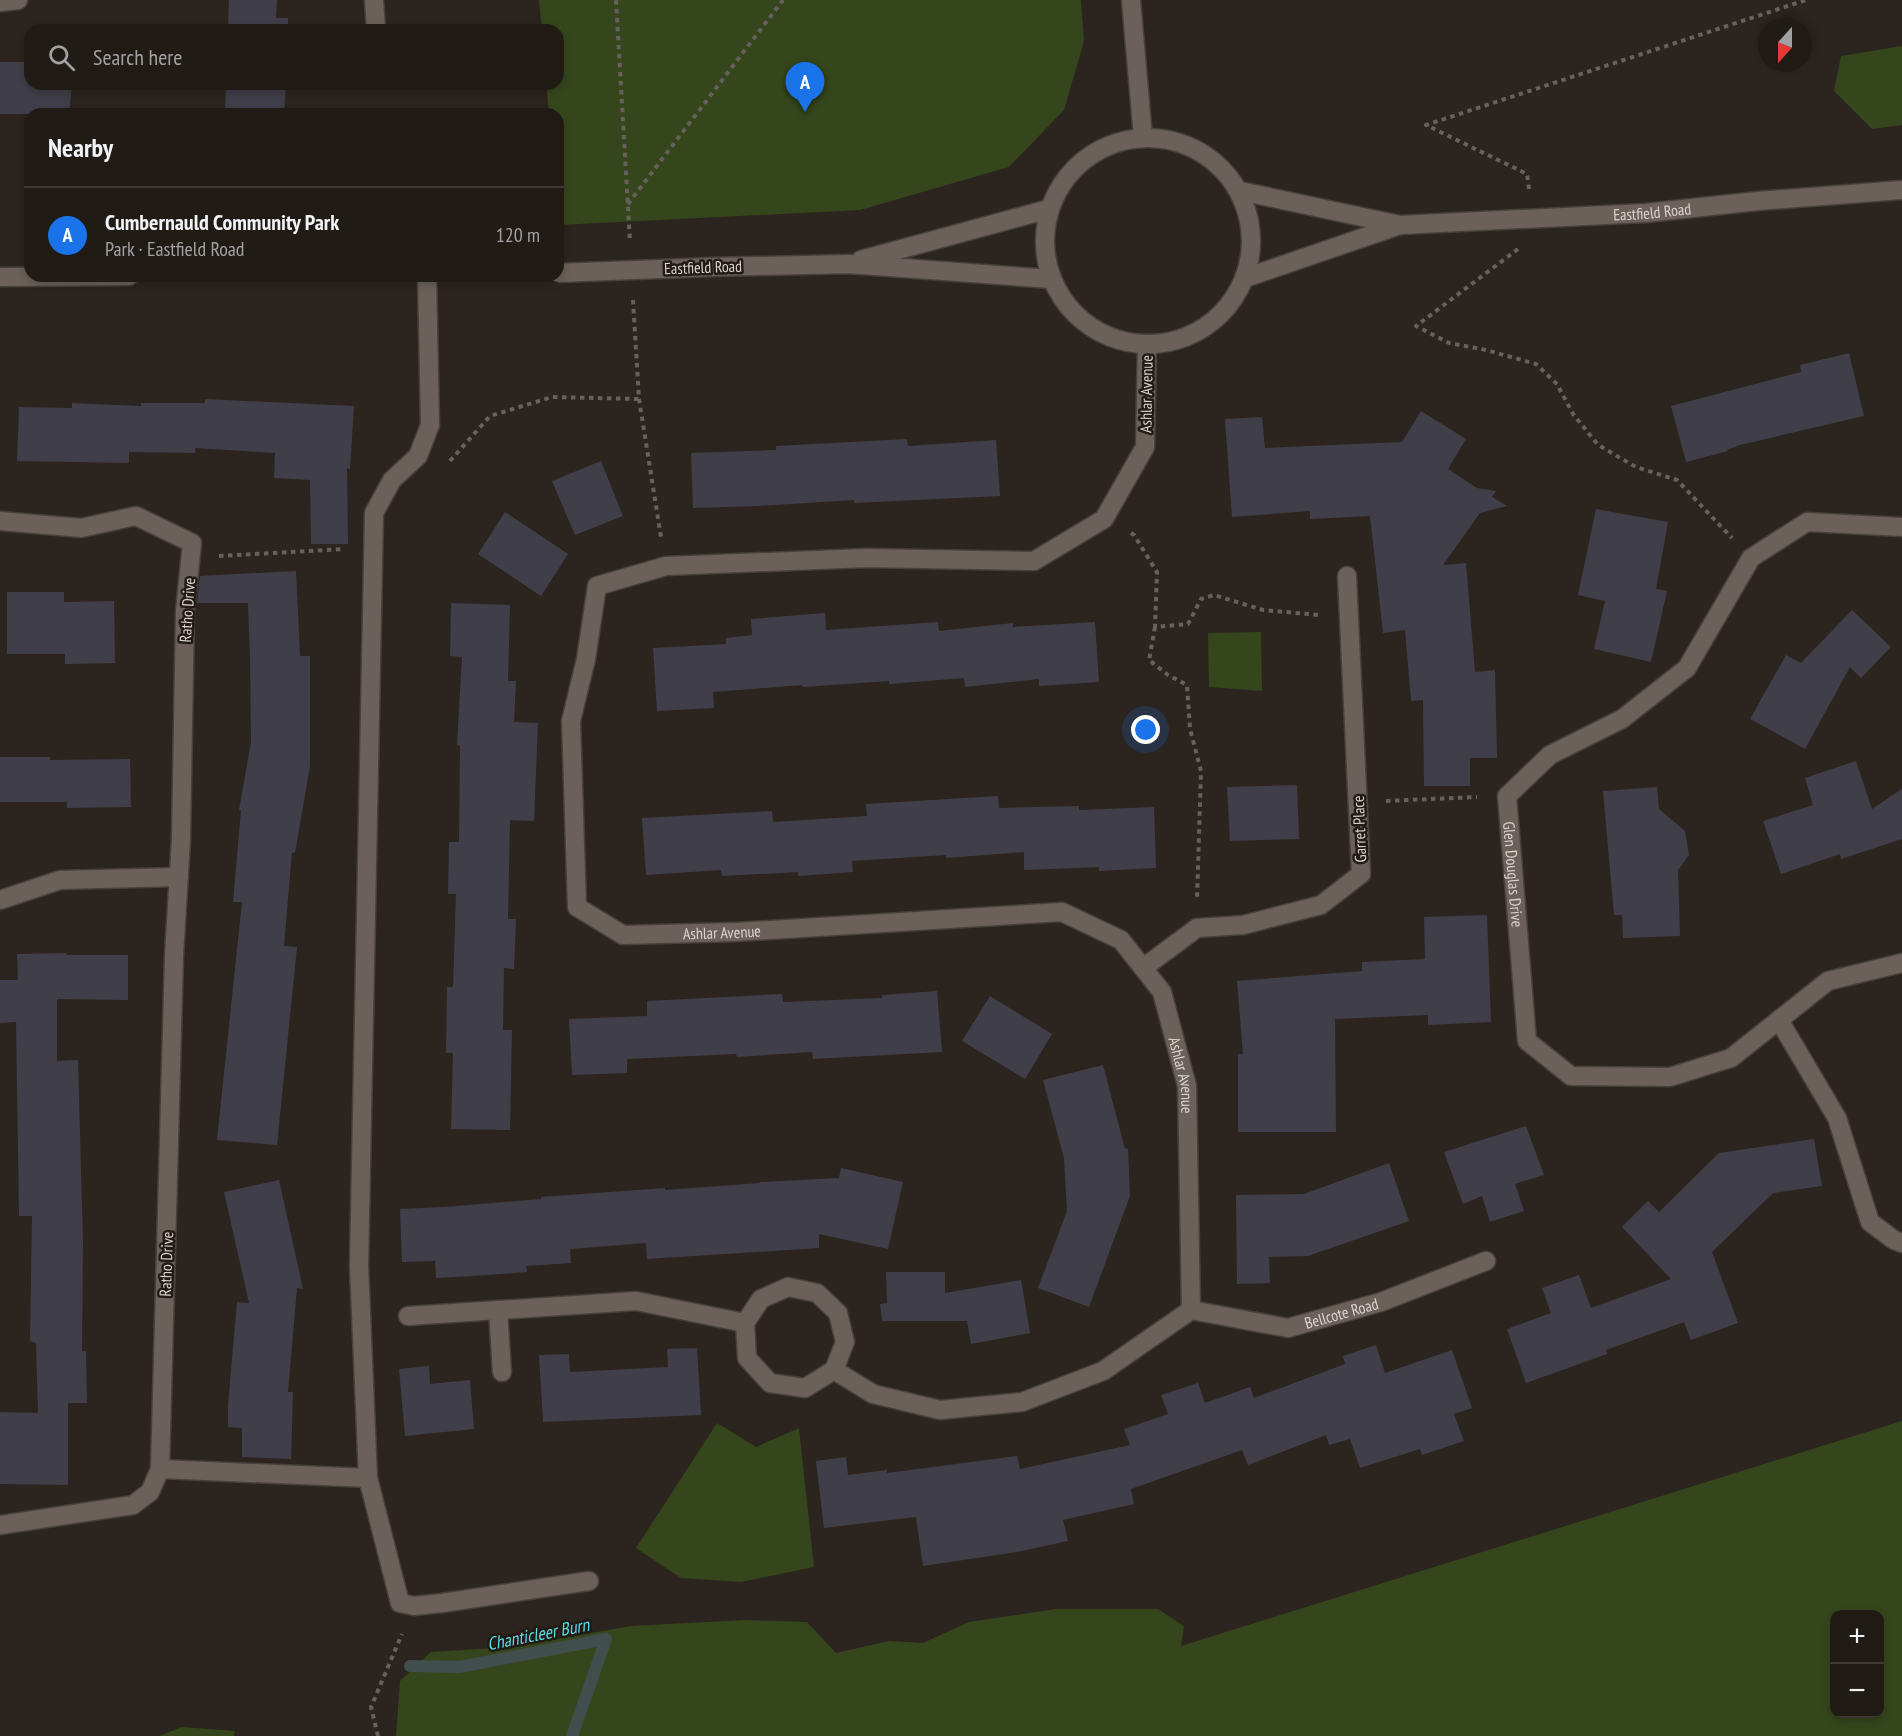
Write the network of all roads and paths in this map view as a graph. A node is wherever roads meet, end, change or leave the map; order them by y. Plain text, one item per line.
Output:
1 (18, 0) edge
2 (374, 0) edge
3 (783, 0) edge
4 (1131, 0) edge
5 (0, 2) edge
6 (376, 24) edge
7 (1143, 137) junction
8 (1902, 190) edge
9 (1240, 191) junction
10 (628, 204) dead end
11 (1049, 209) junction
12 (1400, 225) junction
13 (848, 264) junction
14 (564, 273) edge
15 (0, 277) edge
16 (24, 277) edge
17 (1245, 278) junction
18 (1051, 279) junction
19 (427, 282) edge
20 (1147, 344) junction
21 (1104, 519) junction
22 (0, 520) edge
23 (1902, 527) edge
24 (1347, 576) dead end
25 (1349, 618) junction
26 (1155, 627) junction
27 (1507, 796) junction
28 (1358, 802) junction
29 (179, 878) junction
30 (0, 900) edge
31 (1197, 928) junction
32 (1902, 963) edge
33 (1143, 968) junction
34 (1779, 1020) junction
35 (1902, 1243) edge
36 (1486, 1261) dead end
37 (498, 1310) junction
38 (1191, 1310) junction
39 (408, 1316) dead end
40 (745, 1323) junction
41 (834, 1370) junction
42 (502, 1372) dead end
43 (160, 1469) junction
44 (368, 1478) junction
45 (0, 1525) edge
46 (589, 1581) dead end
47 (414, 1606) junction
48 (378, 1736) edge

1 - 5 street
2 - 6 street
3 - 10 path
4 - 7 street
7 - 9 street
7 - 11 street
8 - 12 street, Eastfield Road
9 - 12 street, Eastfield Road
9 - 17 street
11 - 13 street, Eastfield Road
11 - 18 street
12 - 17 street, Eastfield Road
13 - 14 street, Eastfield Road, bridge
13 - 18 street, Eastfield Road
15 - 16 street
17 - 20 street
18 - 20 street
19 - 44 street
20 - 21 street, Ashlar Avenue
21 - 26 path
21 - 33 street, Ashlar Avenue
22 - 29 street, Ratho Drive
23 - 27 street, Glen Douglas Drive
24 - 25 street, Garret Place
25 - 26 path
25 - 28 street, Garret Place
26 - 31 path
27 - 28 path
27 - 34 street, Glen Douglas Drive
28 - 31 street, Garret Place
29 - 30 street
29 - 43 street, Ratho Drive
31 - 33 street
32 - 34 street, Glen Douglas Drive
33 - 38 street, Ashlar Avenue
34 - 35 street
36 - 38 street, Bellcote Road
37 - 39 street
37 - 40 street
37 - 42 street
38 - 41 street
40 - 41 street
40 - 41 street
43 - 44 street
43 - 45 street, Ratho Drive
44 - 47 street
46 - 47 street
47 - 48 path

